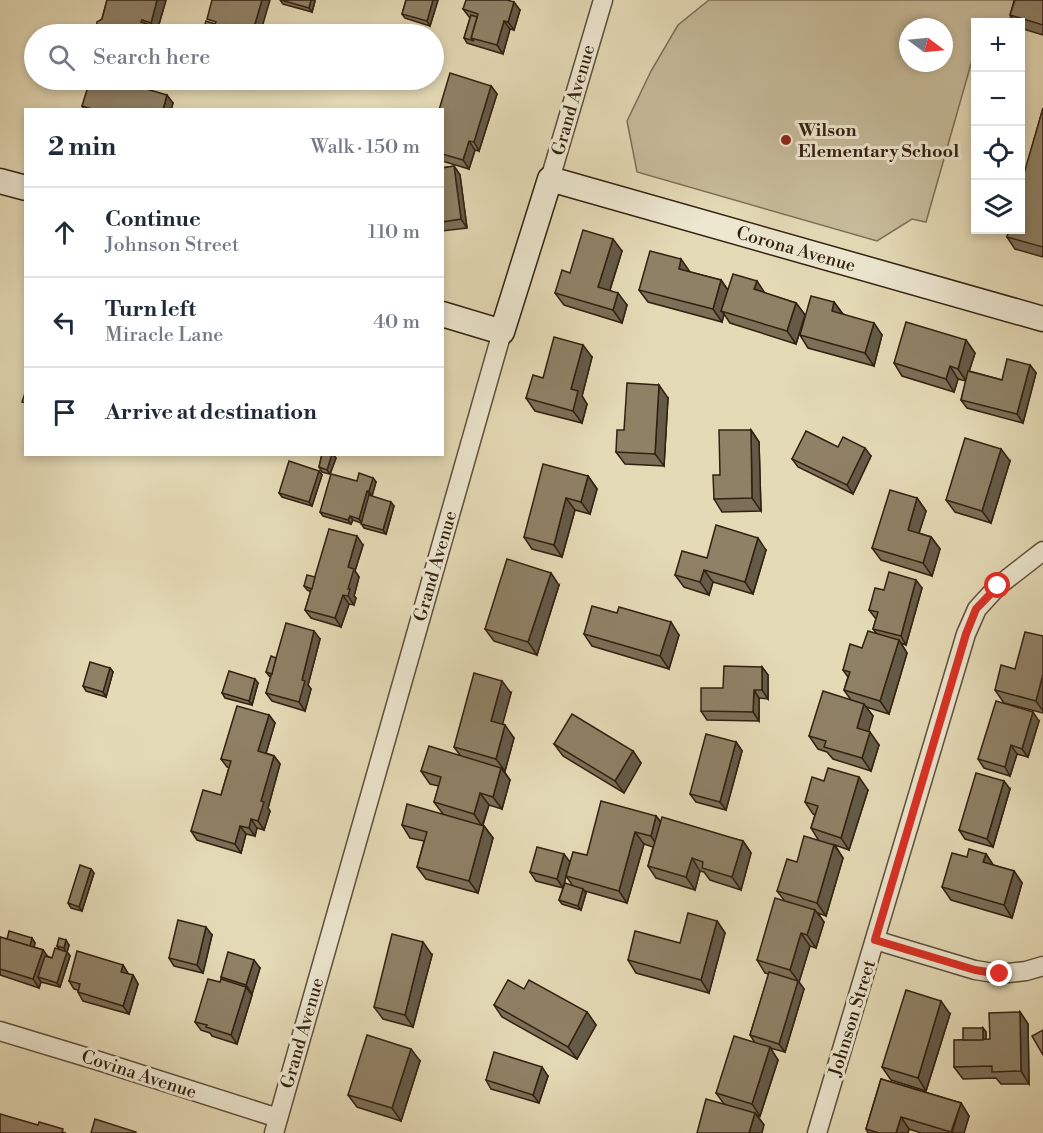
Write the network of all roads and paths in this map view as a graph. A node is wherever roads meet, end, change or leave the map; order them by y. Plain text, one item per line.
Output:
1 (603, 0) edge
2 (550, 179) junction
3 (0, 181) edge
4 (24, 187) edge
5 (444, 315) edge
6 (1043, 319) edge
7 (502, 332) junction
8 (1043, 551) edge
9 (875, 940) junction
10 (1043, 966) edge
11 (0, 1031) edge
12 (276, 1125) edge
13 (817, 1133) edge

1 - 2 street, Grand Avenue
2 - 6 street, Corona Avenue
2 - 7 street, Grand Avenue
3 - 4 street
5 - 7 street
7 - 12 street, Grand Avenue
8 - 9 street, Johnson Street
9 - 10 street
9 - 13 street, Johnson Street
11 - 12 street, Covina Avenue

